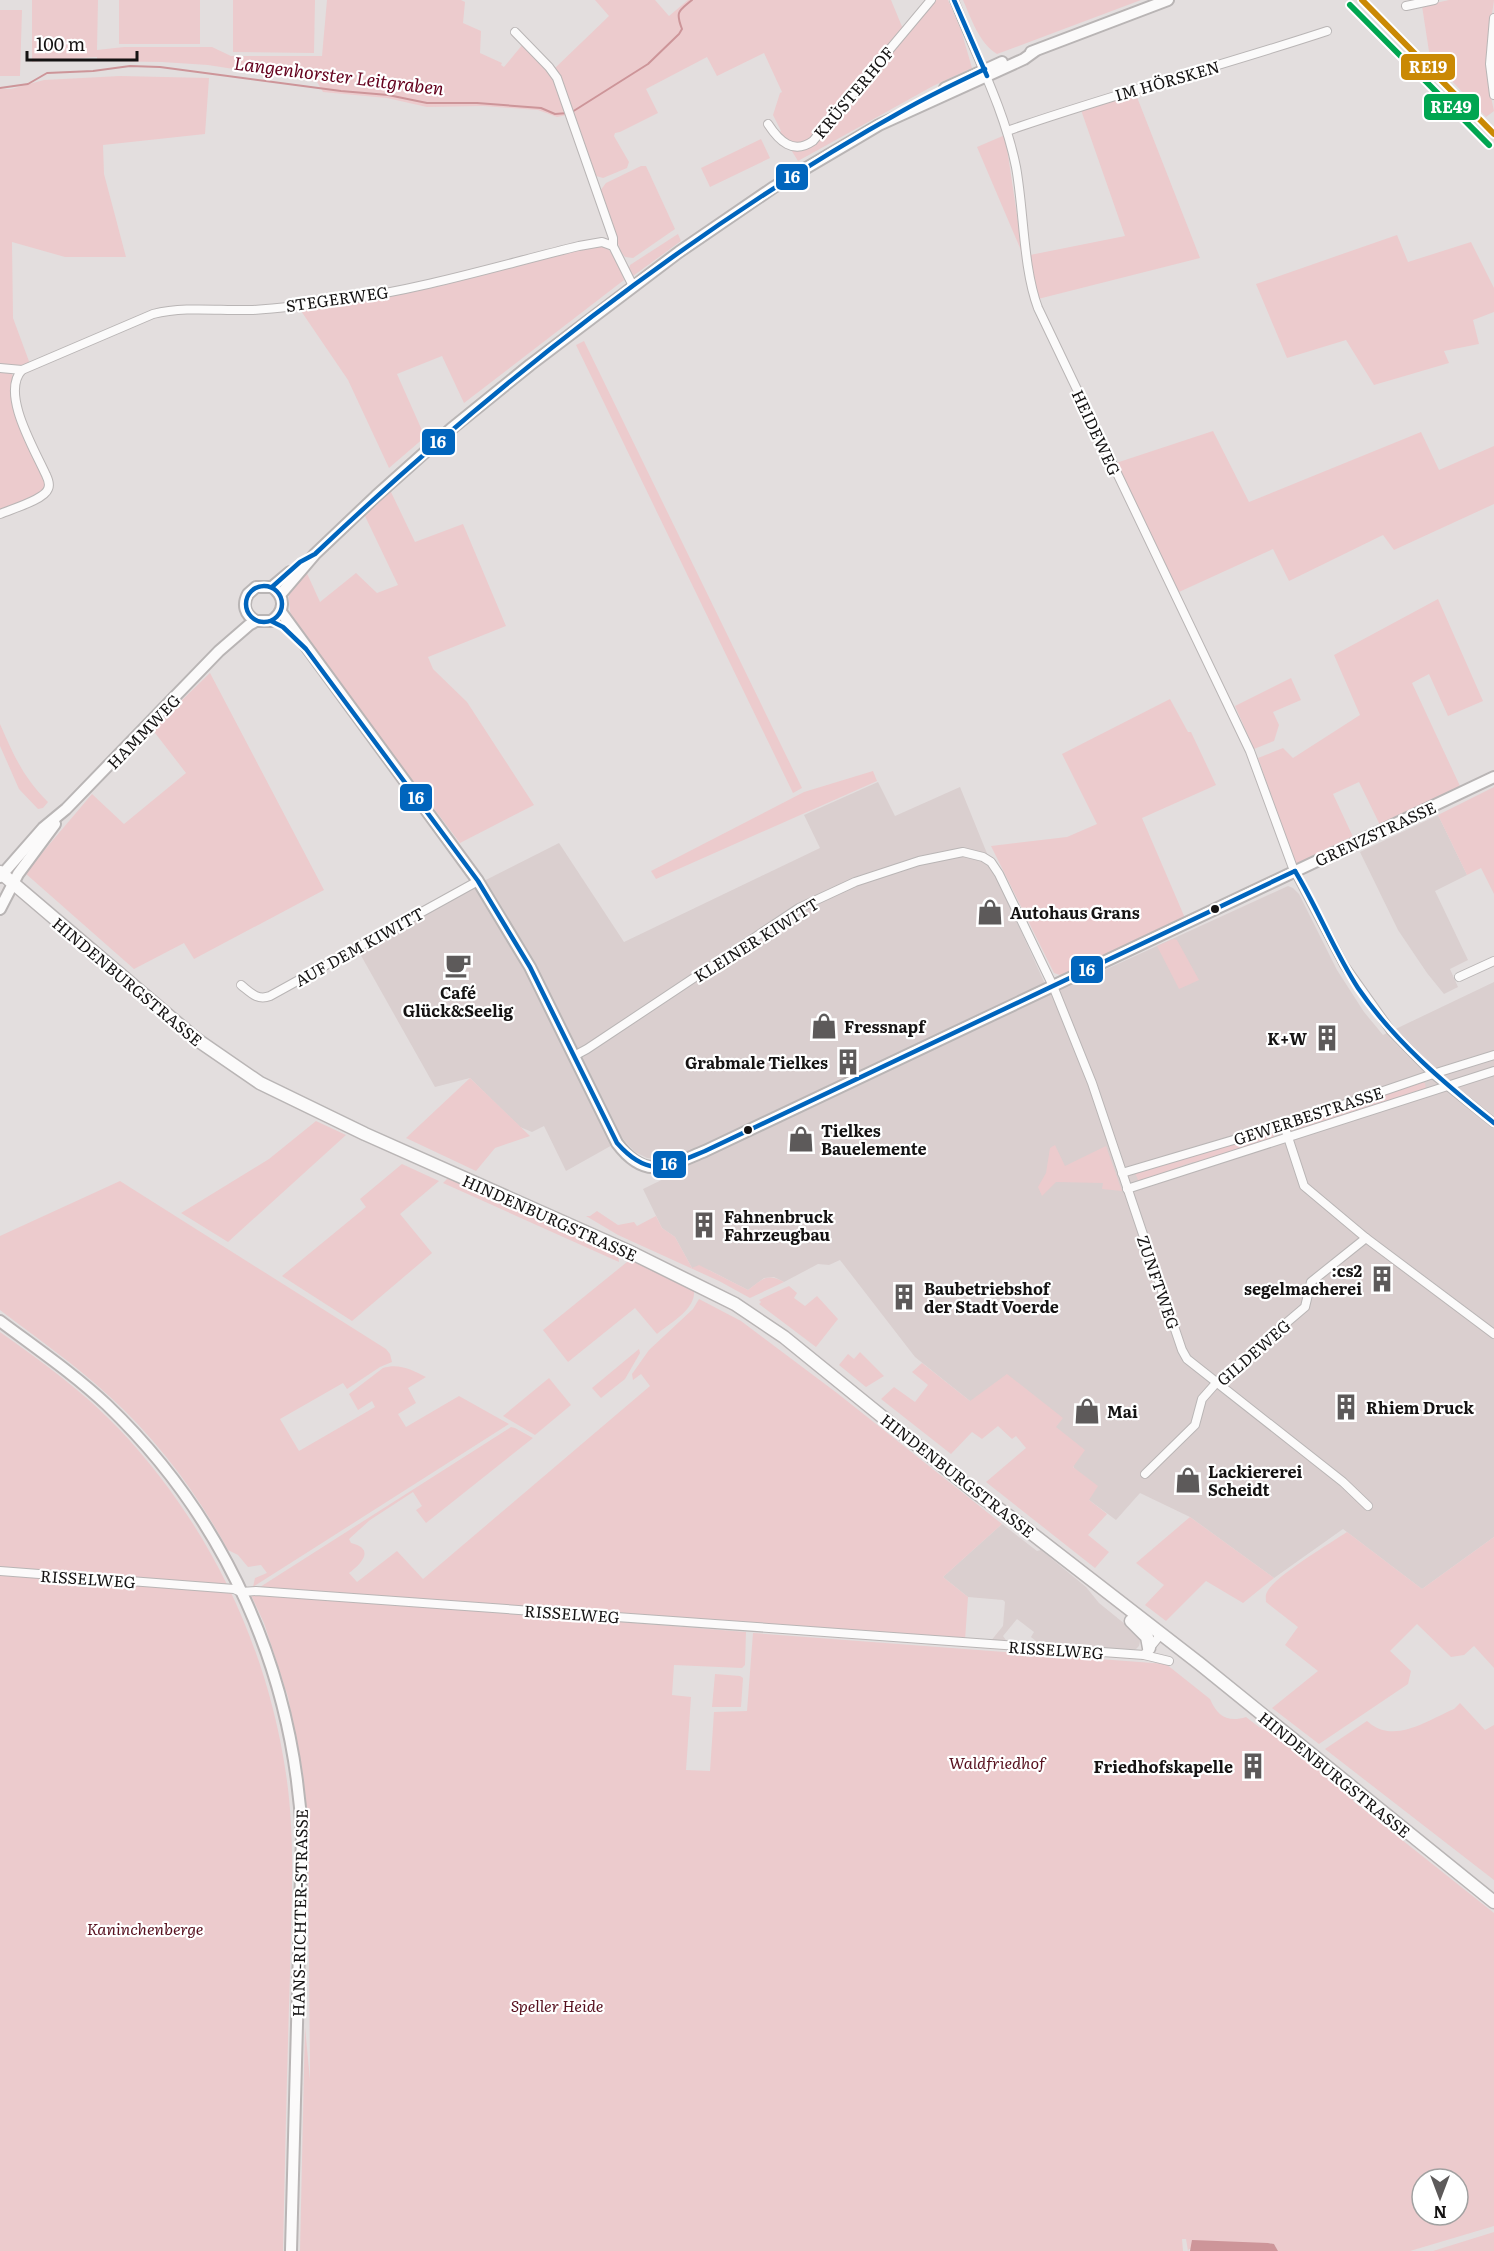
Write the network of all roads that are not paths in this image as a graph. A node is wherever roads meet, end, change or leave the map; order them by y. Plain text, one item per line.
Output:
1 (931, 0) edge
2 (954, 0) edge
3 (1168, 0) edge
4 (1434, 0) edge
5 (1406, 6) dead end
6 (1494, 18) edge
7 (1327, 31) dead end
8 (515, 32) dead end
9 (986, 73) junction
10 (1494, 95) edge
11 (768, 124) dead end
12 (1007, 131) junction
13 (613, 246) junction
14 (633, 286) junction
15 (0, 368) edge
16 (22, 370) junction
17 (0, 514) edge
18 (276, 591) junction
19 (281, 612) junction
20 (252, 618) junction
21 (271, 621) junction
22 (306, 649) junction
23 (1494, 777) edge
24 (65, 810) junction
25 (1294, 871) junction
26 (7, 879) edge
27 (478, 881) junction
28 (2, 903) edge
29 (1494, 961) edge
30 (1459, 977) dead end
31 (241, 985) dead end
32 (1053, 986) junction
33 (1494, 1055) edge
34 (574, 1056) junction
35 (1494, 1071) edge
36 (1433, 1074) junction
37 (1446, 1086) junction
38 (1494, 1123) edge
39 (1284, 1125) junction
40 (1288, 1138) junction
41 (1122, 1173) junction
42 (1127, 1189) junction
43 (1366, 1238) junction
44 (0, 1321) edge
45 (1494, 1334) edge
46 (1217, 1382) junction
47 (1144, 1473) dead end
48 (1368, 1506) dead end
49 (0, 1571) edge
50 (1090, 1580) junction
51 (241, 1592) junction
52 (1161, 1634) junction
53 (1147, 1652) junction
54 (1169, 1661) dead end
55 (1494, 1902) edge
56 (291, 2251) edge

1 - 11 street, KRÜSTERHOF
2 - 9 street, HEIDEWEG
3 - 9 main road, HAMMWEG
4 - 5 street
6 - 10 street
7 - 12 street, IM HÖRSKEN
8 - 13 street
9 - 12 street, HEIDEWEG
9 - 14 main road, HAMMWEG
12 - 25 street, HEIDEWEG
13 - 14 street
13 - 16 street, STEGERWEG
14 - 18 main road, HAMMWEG
15 - 16 street, STEGERWEG
16 - 17 street
18 - 19 main road
18 - 20 main road, HAMMWEG
19 - 21 main road
19 - 22 main road, GRENZSTRASSE
20 - 21 main road
20 - 24 main road, HAMMWEG
21 - 22 main road, GRENZSTRASSE
22 - 27 main road, GRENZSTRASSE
23 - 25 main road, GRENZSTRASSE
24 - 26 main road, HAMMWEG
24 - 26 main road, HAMMWEG
25 - 32 main road, GRENZSTRASSE
25 - 36 street, HEIDEWEG
26 - 28 main road, HAMMWEG
26 - 50 main road, HINDENBURGSTRASSE
27 - 31 street, AUF DEM KIWITT
27 - 34 main road, GRENZSTRASSE
29 - 30 street
32 - 34 main road, GRENZSTRASSE
32 - 34 street, KLEINER KIWITT
32 - 41 street, ZUNFTWEG
33 - 36 street, GEWERBESTRASSE
35 - 37 street, GEWERBESTRASSE
36 - 37 street, HEIDEWEG
36 - 39 street, GEWERBESTRASSE
37 - 38 street, HEIDEWEG
37 - 40 street, GEWERBESTRASSE
39 - 40 street
39 - 41 street, GEWERBESTRASSE
40 - 42 street, GEWERBESTRASSE
40 - 43 street
41 - 42 street, ZUNFTWEG
42 - 46 street, ZUNFTWEG
43 - 45 street
43 - 46 street, GILDEWEG
44 - 51 main road, HANS-RICHTER-STRASSE
46 - 47 street, GILDEWEG
46 - 48 street, ZUNFTWEG
49 - 51 street, RISSELWEG
50 - 52 main road, HINDENBURGSTRASSE
50 - 53 main road, HINDENBURGSTRASSE
51 - 53 street, RISSELWEG
51 - 56 main road, HANS-RICHTER-STRASSE
52 - 53 street
52 - 55 main road, HINDENBURGSTRASSE
53 - 54 street, RISSELWEG

